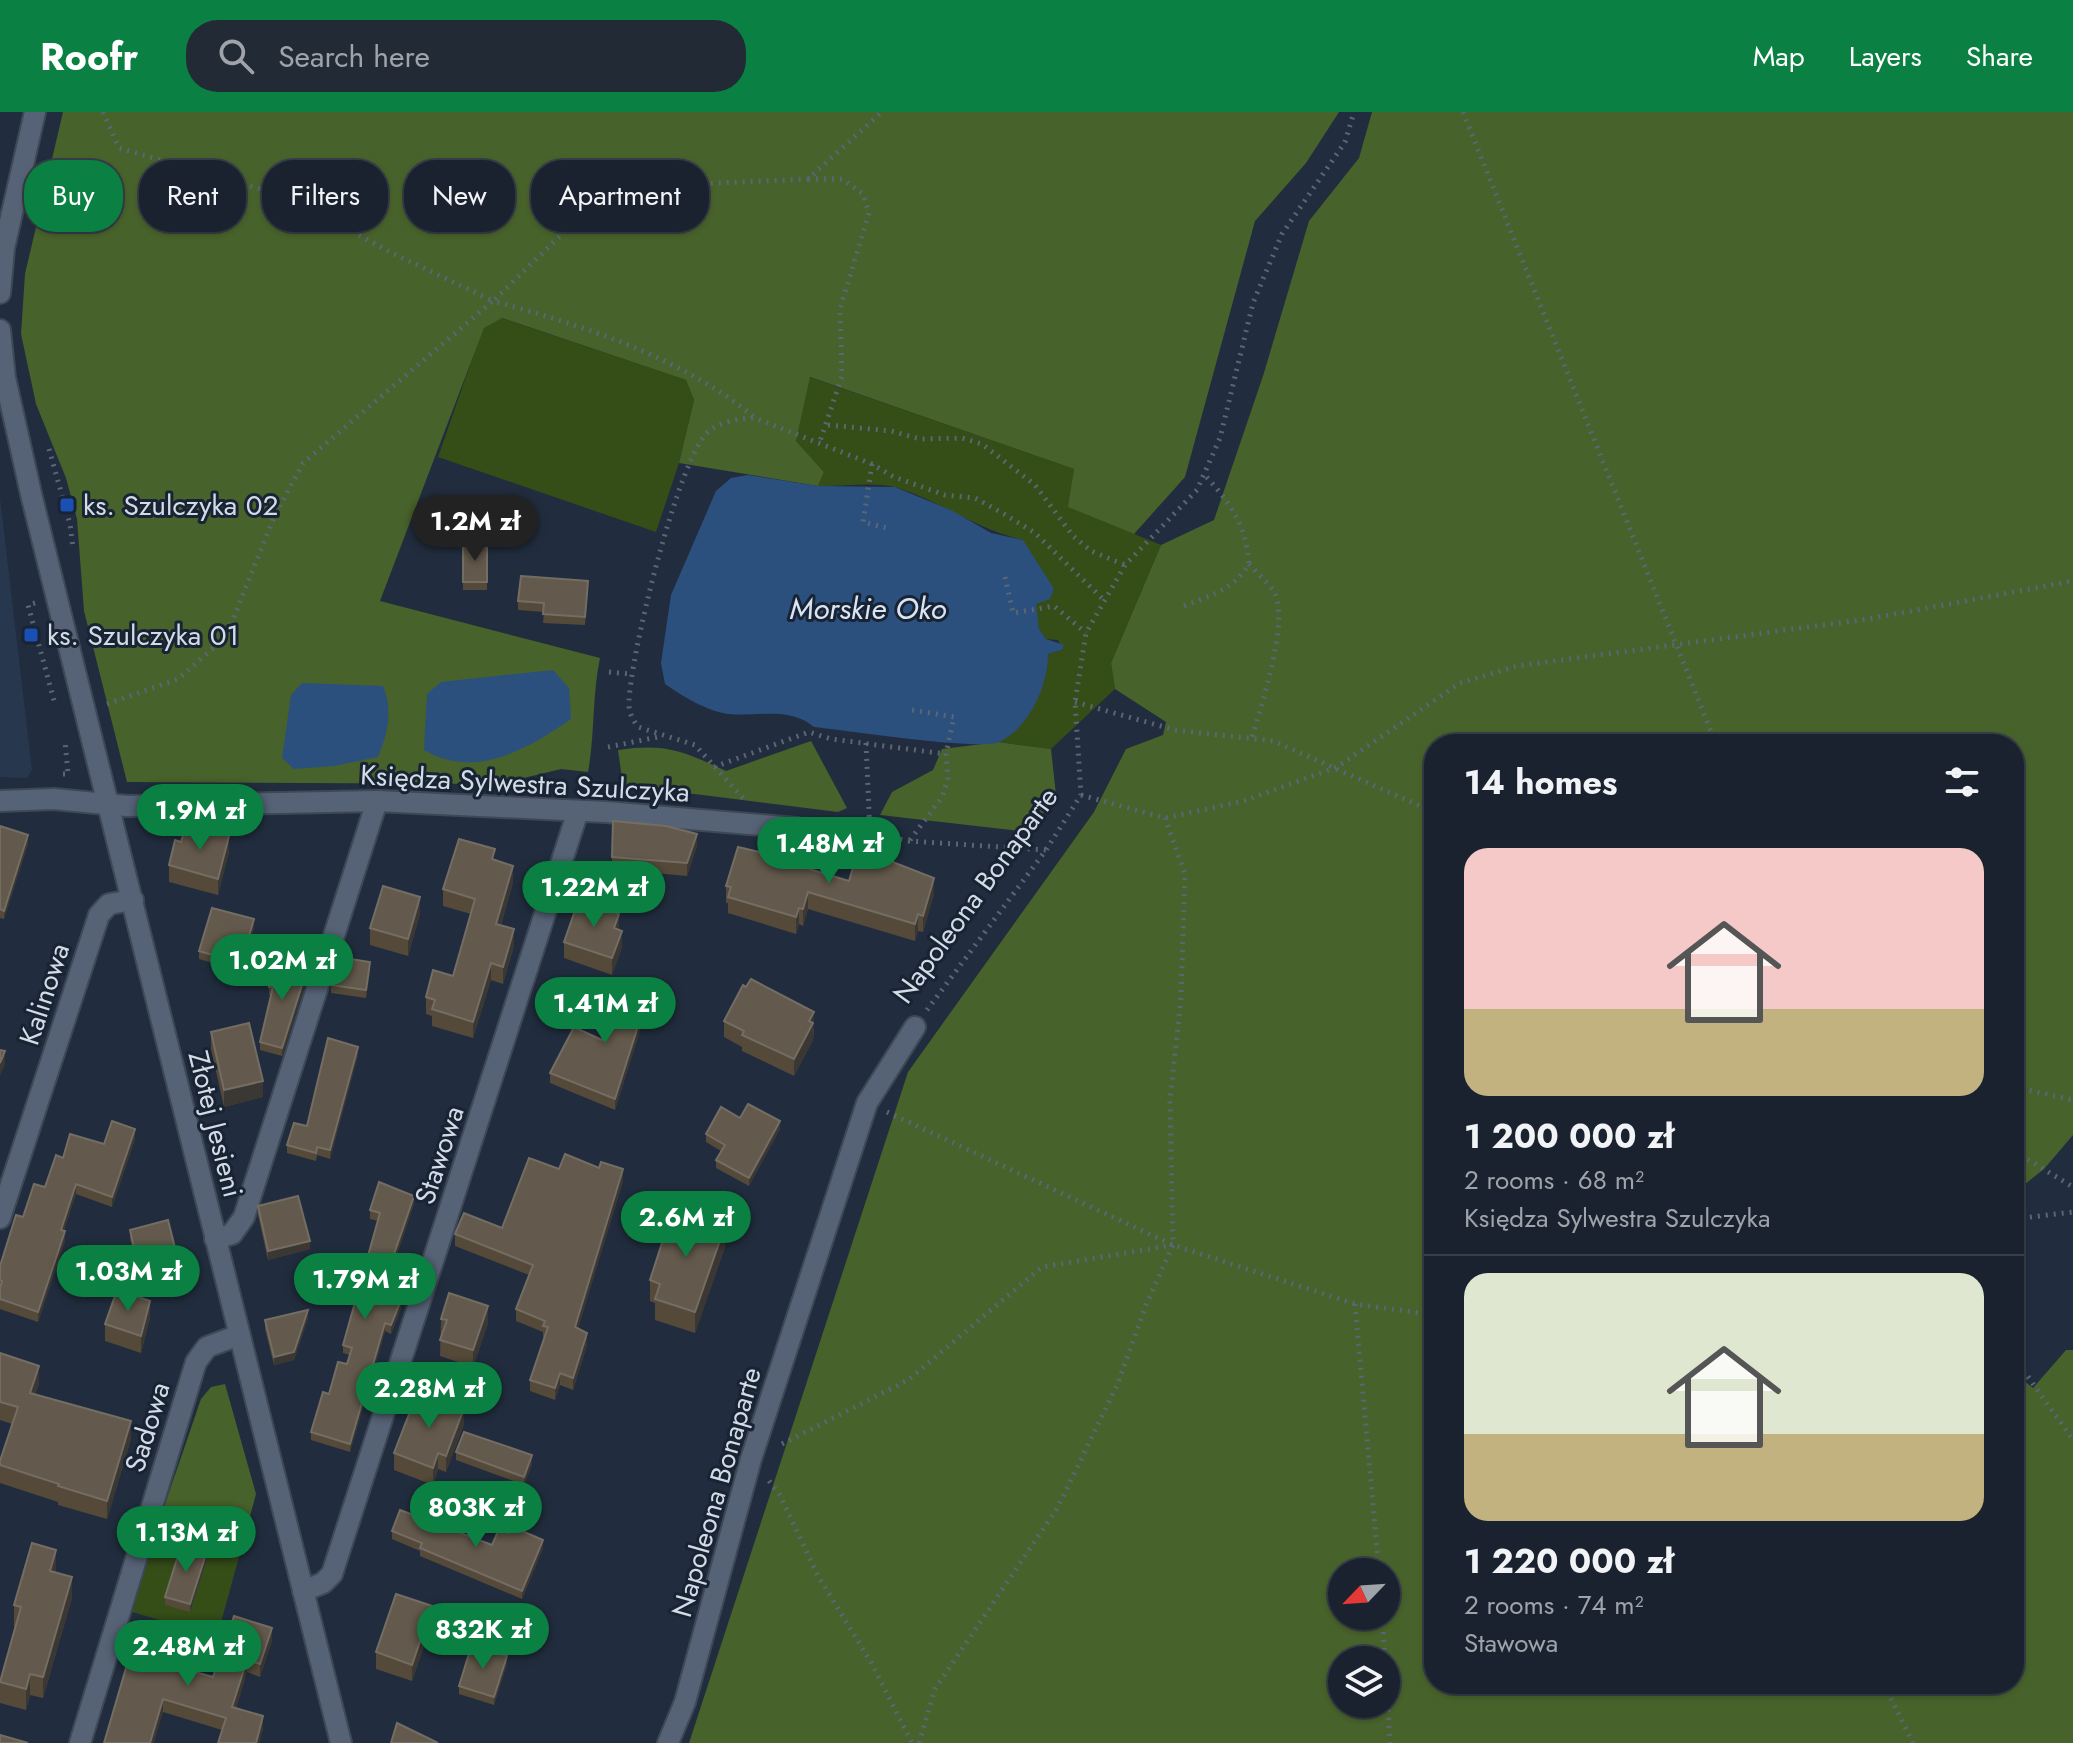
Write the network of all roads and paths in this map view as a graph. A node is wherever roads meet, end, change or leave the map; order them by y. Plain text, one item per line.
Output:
1 (35, 112) edge
2 (103, 112) edge
3 (882, 112) edge
4 (1354, 112) edge
5 (1463, 112) edge
6 (808, 179) junction
7 (0, 293) edge
8 (493, 301) junction
9 (0, 330) edge
10 (755, 418) junction
11 (828, 425) junction
12 (819, 444) junction
13 (872, 464) junction
14 (1204, 474) junction
15 (891, 529) dead end
16 (1249, 564) junction
17 (1125, 565) junction
18 (1005, 577) dead end
19 (2073, 581) edge
20 (57, 597) junction
21 (1105, 601) junction
22 (1184, 606) dead end
23 (1086, 633) junction
24 (1676, 648) junction
25 (609, 672) dead end
26 (631, 674) junction
27 (1075, 702) junction
28 (102, 705) dead end
29 (912, 710) dead end
30 (57, 712) dead end
31 (61, 726) dead end
32 (1712, 734) edge
33 (664, 736) junction
34 (1252, 738) junction
35 (866, 743) junction
36 (608, 747) dead end
37 (946, 754) junction
38 (714, 767) junction
39 (1337, 767) junction
40 (1081, 795) junction
41 (54, 799) junction
42 (0, 801) edge
43 (377, 801) junction
44 (753, 803) dead end
45 (110, 805) junction
46 (1424, 807) edge
47 (578, 811) junction
48 (1165, 818) junction
49 (797, 828) joint
50 (870, 833) junction
51 (909, 841) junction
52 (1046, 850) junction
53 (133, 900) junction
54 (915, 1027) joint
55 (2024, 1089) edge
56 (2073, 1100) edge
57 (867, 1103) junction
58 (2024, 1157) edge
59 (2073, 1187) edge
60 (2073, 1212) edge
61 (0, 1218) edge
62 (2024, 1218) edge
63 (215, 1239) junction
64 (1173, 1245) junction
65 (1355, 1304) junction
66 (1424, 1314) edge
67 (239, 1335) junction
68 (2024, 1371) edge
69 (2073, 1440) edge
70 (751, 1459) junction
71 (1378, 1558) edge
72 (303, 1591) junction
73 (1889, 1694) edge
74 (1388, 1718) edge
75 (80, 1743) edge
76 (341, 1743) edge
77 (668, 1743) edge
78 (912, 1743) edge
79 (919, 1743) edge
80 (1390, 1743) edge
81 (1913, 1743) edge

1 - 7 street
2 - 8 path
3 - 6 path
4 - 14 path, Napoleona Bonaparte
5 - 24 path
6 - 8 path
6 - 11 path
8 - 10 path
8 - 28 path
9 - 20 street, Złotej Jesieni
10 - 12 path
10 - 26 path
11 - 12 path
11 - 17 path
12 - 13 path
13 - 15 path
13 - 21 path
14 - 16 path
14 - 17 path, Napoleona Bonaparte
16 - 22 path
16 - 34 path
17 - 21 path, Napoleona Bonaparte
18 - 23 path
19 - 24 path
20 - 30 path
20 - 45 street, Złotej Jesieni
21 - 23 path, Napoleona Bonaparte
23 - 27 path, Napoleona Bonaparte
24 - 32 path
24 - 39 path
25 - 26 path
26 - 33 path
27 - 34 path
27 - 40 path, Napoleona Bonaparte
29 - 37 path
31 - 41 path
33 - 36 path
33 - 38 path
34 - 39 path
35 - 37 path
35 - 38 path
35 - 50 path
37 - 51 path
38 - 44 path
39 - 46 path
39 - 48 path
40 - 48 path
40 - 52 path, Napoleona Bonaparte
41 - 42 street, Księdza Sylwestra Szulczyka
41 - 45 street, Księdza Sylwestra Szulczyka
43 - 45 street, Księdza Sylwestra Szulczyka
43 - 47 street, Księdza Sylwestra Szulczyka
43 - 63 street
45 - 53 street, Złotej Jesieni
47 - 49 street, Księdza Sylwestra Szulczyka
47 - 72 street, Stawowa
48 - 64 path
49 - 50 path
50 - 51 path
51 - 52 path
52 - 54 path, Napoleona Bonaparte
53 - 61 street, Kalinowa
53 - 63 street, Złotej Jesieni
54 - 57 street, Napoleona Bonaparte
55 - 56 path
57 - 64 path
57 - 70 street, Napoleona Bonaparte
58 - 59 path
60 - 62 path
63 - 67 street, Złotej Jesieni
64 - 65 path
64 - 70 path
64 - 79 path
65 - 66 path
65 - 71 path
67 - 72 street, Złotej Jesieni
67 - 75 street, Sadowa
68 - 69 path
70 - 77 street, Napoleona Bonaparte
70 - 78 path
72 - 76 street, Złotej Jesieni
73 - 81 path
74 - 80 path

